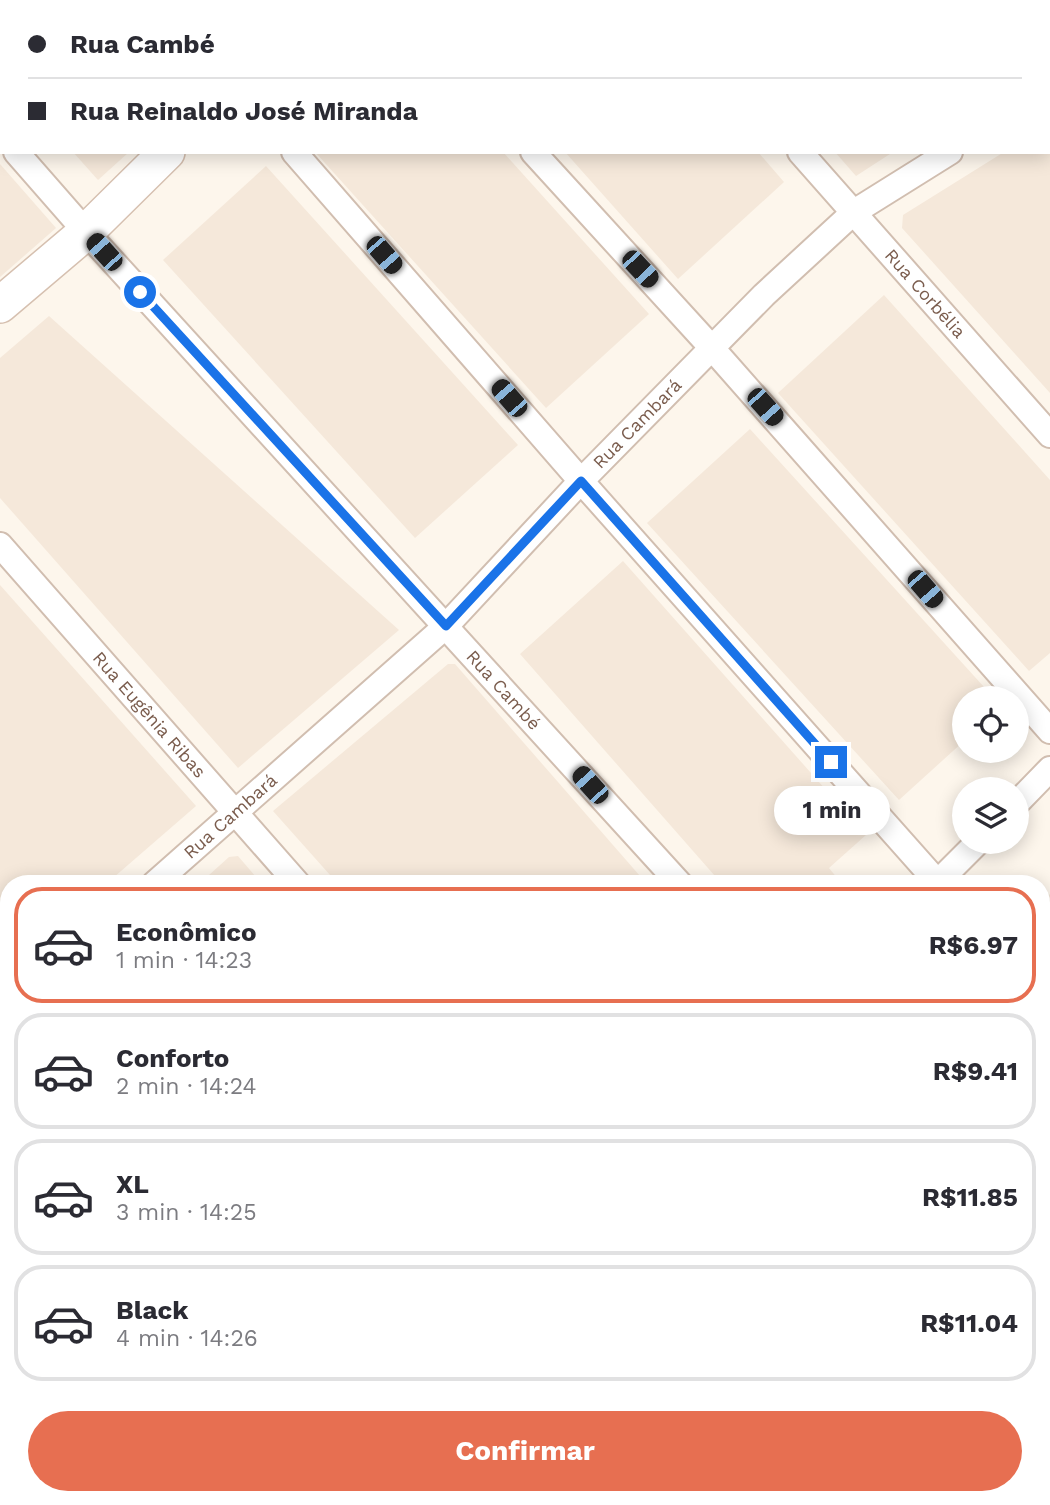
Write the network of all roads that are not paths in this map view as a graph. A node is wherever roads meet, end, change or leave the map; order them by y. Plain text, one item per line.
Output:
1 (18, 154) edge
2 (165, 154) edge
3 (296, 154) edge
4 (535, 154) edge
5 (802, 154) edge
6 (947, 154) edge
7 (854, 212) junction
8 (86, 232) junction
9 (0, 306) edge
10 (711, 346) junction
11 (1050, 435) edge
12 (581, 481) junction
13 (0, 545) edge
14 (446, 626) junction
15 (1050, 731) edge
16 (1050, 769) edge
17 (1029, 791) edge
18 (237, 812) junction
19 (966, 854) edge
20 (164, 875) edge
21 (290, 875) edge
22 (672, 875) edge
23 (931, 875) edge
24 (946, 875) edge

1 - 8 street, Rua Cambé
2 - 8 street
3 - 12 street
4 - 10 street
5 - 7 street, Rua Corbélia
6 - 7 street, Rua Cambará
7 - 10 street, Rua Cambará
7 - 11 street, Rua Corbélia
8 - 9 street
8 - 14 street, Rua Cambé
10 - 12 street, Rua Cambará
10 - 15 street
12 - 14 street, Rua Cambará
12 - 23 street
13 - 18 street, Rua Eugênia Ribas
14 - 18 street, Rua Cambará
14 - 22 street, Rua Cambé
16 - 17 street
18 - 20 street, Rua Cambará
18 - 21 street, Rua Eugênia Ribas
19 - 24 street

